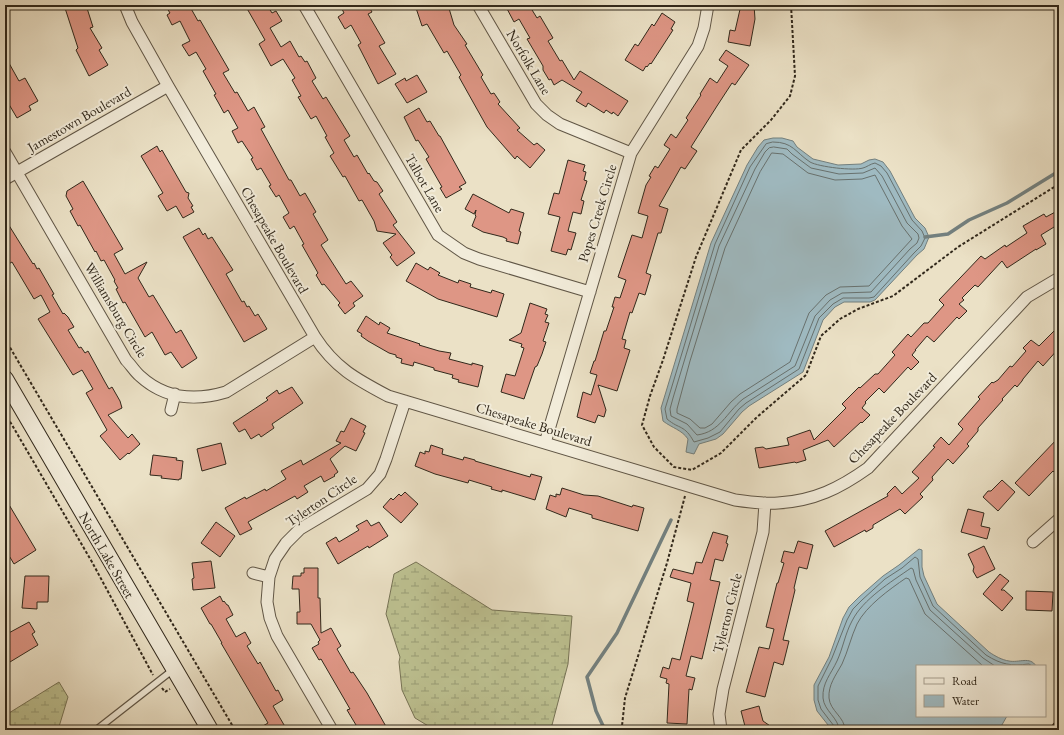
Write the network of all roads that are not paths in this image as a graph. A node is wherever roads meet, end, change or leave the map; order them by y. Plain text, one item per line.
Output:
1 (125, 5) edge
2 (304, 5) edge
3 (478, 5) edge
4 (708, 5) edge
5 (168, 86) junction
6 (5, 152) edge
7 (631, 153) junction
8 (17, 172) junction
9 (5, 179) edge
10 (1059, 278) edge
11 (590, 292) junction
12 (315, 337) junction
13 (5, 379) edge
14 (175, 394) junction
15 (405, 401) junction
16 (171, 410) dead end
17 (545, 443) junction
18 (765, 503) junction
19 (1059, 519) edge
20 (1033, 542) dead end
21 (253, 573) dead end
22 (269, 577) junction
23 (178, 676) junction
24 (96, 730) edge
25 (210, 730) edge
26 (332, 730) edge
27 (721, 730) edge

1 - 5 street, Chesapeake Boulevard
2 - 11 street, Talbot Lane
3 - 7 street, Norfolk Lane
4 - 7 street, Popes Creek Circle
5 - 8 street, Jamestown Boulevard
5 - 12 street, Chesapeake Boulevard
6 - 8 street, Williamsburg Circle
7 - 11 street, Popes Creek Circle
8 - 9 street, Jamestown Boulevard
8 - 14 street, Williamsburg Circle
10 - 18 street, Chesapeake Boulevard
11 - 17 street, Popes Creek Circle
12 - 14 street, Williamsburg Circle
12 - 15 street, Chesapeake Boulevard
13 - 23 street, North Lake Street
14 - 16 street
15 - 17 street, Chesapeake Boulevard
15 - 22 street, Tylerton Circle
17 - 18 street, Chesapeake Boulevard
18 - 27 street, Tylerton Circle
19 - 20 street
21 - 22 street
22 - 26 street, Tylerton Circle
23 - 24 lane
23 - 25 street, North Lake Street

